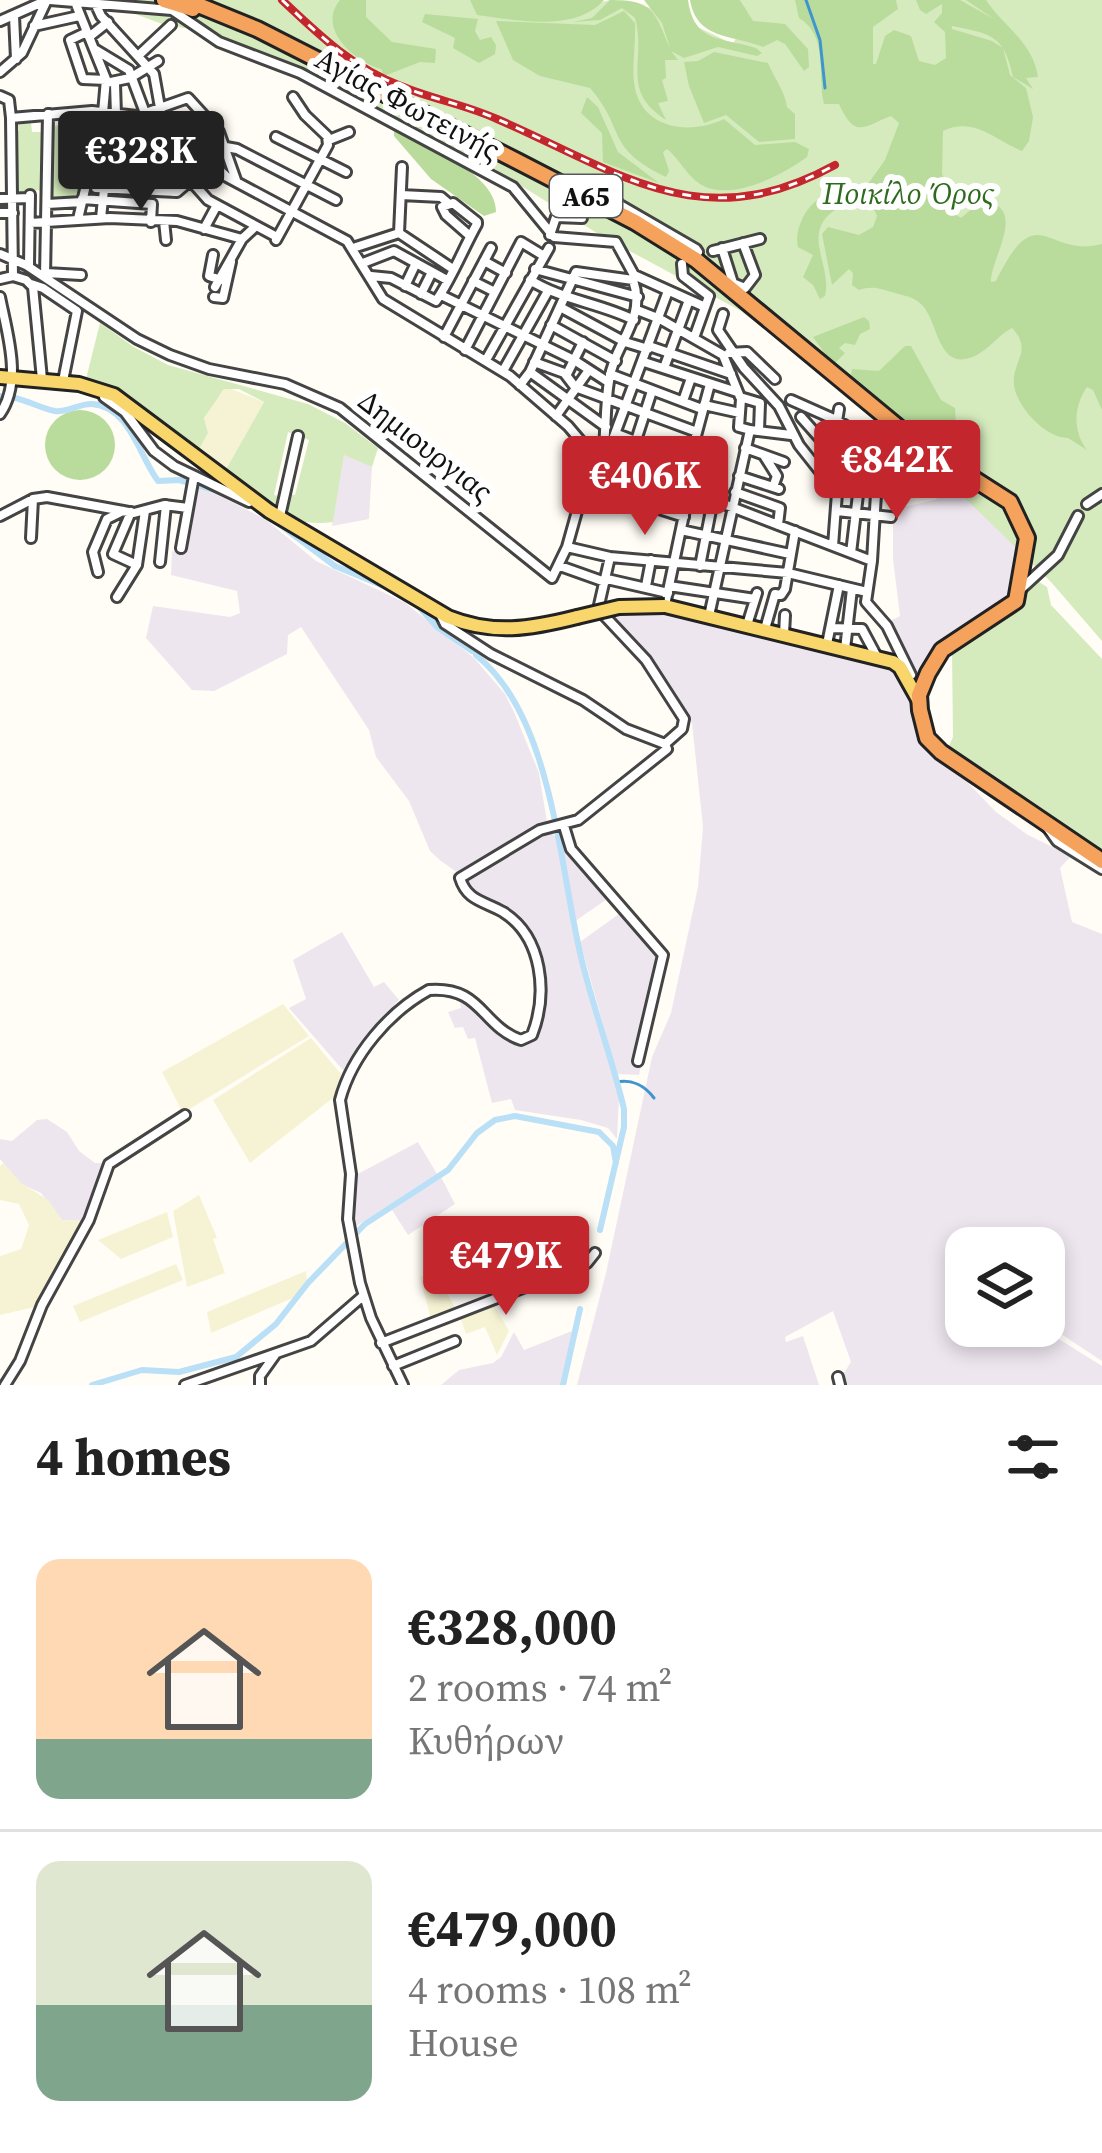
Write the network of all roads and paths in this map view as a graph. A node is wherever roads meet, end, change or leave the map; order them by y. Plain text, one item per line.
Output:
1 (48, 0) edge
2 (164, 0) edge
3 (186, 0) edge
4 (74, 2) edge
5 (95, 3) junction
6 (14, 16) junction
7 (80, 16) junction
8 (0, 21) edge
9 (108, 22) junction
10 (171, 25) dead end
11 (34, 26) junction
12 (88, 35) junction
13 (94, 49) junction
14 (140, 54) junction
15 (16, 59) junction
16 (154, 64) junction
17 (0, 72) edge
18 (130, 78) junction
19 (109, 83) junction
20 (0, 96) edge
21 (293, 97) dead end
22 (162, 105) junction
23 (48, 113) junction
24 (103, 113) junction
25 (144, 114) junction
26 (7, 115) edge
27 (116, 115) junction
28 (164, 118) junction
29 (5, 130) edge
30 (349, 132) dead end
31 (98, 136) junction
32 (154, 137) junction
33 (166, 137) junction
34 (276, 137) dead end
35 (328, 140) junction
36 (6, 144) edge
37 (226, 147) junction
38 (158, 158) junction
39 (170, 158) junction
40 (92, 159) junction
41 (320, 160) junction
42 (212, 163) junction
43 (0, 166) edge
44 (12, 166) junction
45 (402, 167) dead end
46 (157, 171) junction
47 (174, 171) junction
48 (346, 172) dead end
49 (0, 182) edge
50 (12, 182) junction
51 (193, 182) junction
52 (238, 183) junction
53 (305, 185) junction
54 (100, 188) junction
55 (157, 189) junction
56 (174, 189) junction
57 (605, 189) dead end
58 (401, 195) junction
59 (0, 199) edge
60 (12, 199) junction
61 (104, 200) junction
62 (336, 200) dead end
63 (82, 201) junction
64 (448, 202) junction
65 (46, 203) junction
66 (217, 205) junction
67 (292, 211) junction
68 (0, 213) edge
69 (13, 213) junction
70 (101, 218) junction
71 (582, 218) dead end
72 (78, 219) junction
73 (164, 221) junction
74 (47, 222) junction
75 (151, 222) junction
76 (30, 224) junction
77 (256, 226) junction
78 (204, 230) junction
79 (400, 233) junction
80 (550, 235) junction
81 (470, 236) junction
82 (47, 238) junction
83 (760, 238) dead end
84 (29, 239) junction
85 (166, 239) dead end
86 (242, 239) junction
87 (743, 243) junction
88 (352, 248) junction
89 (490, 248) dead end
90 (0, 254) edge
91 (14, 258) junction
92 (231, 259) junction
93 (484, 261) junction
94 (362, 263) junction
95 (416, 263) junction
96 (682, 264) dead end
97 (29, 266) junction
98 (453, 269) junction
99 (535, 269) junction
100 (432, 272) junction
101 (506, 273) junction
102 (13, 275) junction
103 (46, 275) junction
104 (81, 275) dead end
105 (370, 276) junction
106 (575, 276) junction
107 (0, 278) edge
108 (447, 280) junction
109 (530, 280) junction
110 (473, 281) junction
111 (733, 283) junction
112 (31, 284) junction
113 (405, 286) junction
114 (548, 291) junction
115 (668, 291) junction
116 (495, 292) junction
117 (421, 294) junction
118 (0, 297) edge
119 (638, 297) junction
120 (437, 298) junction
121 (689, 300) junction
122 (562, 302) junction
123 (461, 304) junction
124 (706, 307) junction
125 (722, 314) dead end
126 (483, 315) junction
127 (636, 315) junction
128 (660, 319) junction
129 (551, 325) junction
130 (503, 326) junction
131 (680, 331) junction
132 (522, 336) junction
133 (444, 337) junction
134 (694, 338) junction
135 (625, 341) junction
136 (583, 342) junction
137 (541, 344) junction
138 (649, 348) junction
139 (465, 350) junction
140 (671, 354) junction
141 (728, 354) junction
142 (486, 359) junction
143 (574, 360) junction
144 (616, 361) junction
145 (644, 362) junction
146 (532, 367) junction
147 (664, 368) junction
148 (503, 370) junction
149 (589, 370) junction
150 (5, 372) edge
151 (565, 374) junction
152 (731, 374) junction
153 (609, 378) junction
154 (691, 378) junction
155 (42, 379) junction
156 (775, 379) dead end
157 (63, 381) junction
158 (636, 384) junction
159 (710, 384) junction
160 (520, 385) junction
161 (577, 387) junction
162 (103, 391) junction
163 (652, 391) junction
164 (739, 395) junction
165 (609, 398) junction
166 (772, 399) junction
167 (567, 400) junction
168 (758, 400) junction
169 (790, 400) dead end
170 (682, 401) junction
171 (628, 405) junction
172 (703, 407) junction
173 (645, 412) junction
174 (740, 413) junction
175 (0, 414) edge
176 (837, 414) junction
177 (556, 416) junction
178 (801, 417) dead end
179 (606, 429) junction
180 (754, 430) junction
181 (697, 432) junction
182 (617, 434) junction
183 (298, 436) dead end
184 (793, 436) junction
185 (636, 441) junction
186 (863, 441) junction
187 (824, 442) junction
188 (838, 446) junction
189 (745, 448) junction
190 (891, 453) dead end
191 (763, 454) junction
192 (600, 457) junction
193 (688, 461) junction
194 (784, 462) dead end
195 (628, 468) junction
196 (819, 468) junction
197 (839, 468) junction
198 (881, 468) dead end
199 (589, 470) junction
200 (858, 470) junction
201 (647, 475) junction
202 (739, 476) junction
203 (192, 482) junction
204 (623, 482) junction
205 (830, 483) junction
206 (584, 485) junction
207 (685, 490) junction
208 (735, 492) junction
209 (1102, 494) edge
210 (618, 496) junction
211 (33, 499) junction
212 (712, 500) junction
213 (634, 502) junction
214 (1087, 504) dead end
215 (166, 506) junction
216 (731, 507) junction
217 (188, 508) junction
218 (146, 510) junction
219 (121, 511) junction
220 (837, 511) junction
221 (855, 512) junction
222 (273, 513) junction
223 (876, 515) junction
224 (0, 516) edge
225 (1078, 516) dead end
226 (684, 517) junction
227 (891, 517) dead end
228 (778, 525) junction
229 (682, 530) junction
230 (795, 531) junction
231 (706, 535) junction
232 (122, 536) junction
233 (32, 538) dead end
234 (726, 539) junction
235 (141, 544) junction
236 (832, 546) junction
237 (567, 547) junction
238 (181, 548) dead end
239 (851, 553) junction
240 (790, 554) junction
241 (610, 556) junction
242 (651, 560) junction
243 (872, 561) junction
244 (160, 562) dead end
245 (675, 562) junction
246 (1024, 563) junction
247 (137, 565) junction
248 (560, 566) junction
249 (700, 566) junction
250 (719, 569) junction
251 (98, 572) dead end
252 (788, 573) junction
253 (606, 581) junction
254 (839, 585) junction
255 (646, 586) junction
256 (852, 589) junction
257 (1020, 590) junction
258 (867, 592) junction
259 (714, 594) junction
260 (667, 595) junction
261 (117, 597) dead end
262 (440, 613) junction
263 (785, 615) dead end
264 (709, 616) junction
265 (747, 625) junction
266 (831, 628) junction
267 (847, 628) junction
268 (765, 629) junction
269 (784, 634) junction
270 (827, 644) junction
271 (845, 649) junction
272 (877, 656) junction
273 (917, 696) junction
274 (665, 743) junction
275 (557, 826) junction
276 (1102, 865) edge
277 (638, 1060) dead end
278 (185, 1114) dead end
279 (595, 1252) dead end
280 (363, 1296) junction
281 (455, 1341) dead end
282 (381, 1342) junction
283 (277, 1352) junction
284 (393, 1366) junction
285 (5, 1385) edge
286 (184, 1385) edge
287 (260, 1385) edge
288 (403, 1385) edge

1 - 4 street, Αγίας Φωτεινής
1 - 6 street
1 - 11 street
2 - 246 highway, Α65
3 - 246 highway, Α65
4 - 5 street, Αγίας Φωτεινής
4 - 7 street
5 - 9 street
5 - 80 street, Αγίας Φωτεινής
6 - 8 street
6 - 15 street
7 - 11 street
7 - 12 street
9 - 12 street
9 - 14 street
10 - 14 street
11 - 15 street
12 - 13 street
12 - 19 street
13 - 18 street
13 - 19 street
14 - 16 street
15 - 17 street
16 - 18 street
16 - 22 street
18 - 19 street
18 - 25 street
19 - 24 street
19 - 27 street
20 - 26 street
21 - 35 street
22 - 25 street
22 - 28 street
22 - 37 street
23 - 24 street
23 - 26 street
23 - 65 street
24 - 27 street
24 - 31 street
25 - 27 street
25 - 32 street
26 - 29 street
28 - 33 street
28 - 42 street
29 - 36 street
30 - 35 street
31 - 32 street
31 - 40 street
32 - 33 street
33 - 39 street
34 - 41 street
35 - 41 street
36 - 44 street
37 - 52 street
37 - 53 street
38 - 39 street
38 - 40 street
38 - 46 street
39 - 47 street
40 - 63 street
41 - 48 street
41 - 53 street
42 - 51 street
42 - 52 street
43 - 44 street
44 - 50 street
45 - 58 street
46 - 47 street
46 - 54 street
46 - 55 street
47 - 56 street
49 - 50 street
50 - 60 street
51 - 56 street
51 - 66 street
52 - 67 street
53 - 62 street
53 - 67 street
54 - 55 street
54 - 61 street
55 - 56 street
57 - 111 street
58 - 64 street
58 - 79 street
59 - 60 street
60 - 69 street
60 - 76 street
61 - 63 street
61 - 70 street
61 - 75 street
63 - 65 street
63 - 72 street
64 - 81 street
64 - 81 street
65 - 74 street
66 - 77 street
66 - 78 street
67 - 77 street
67 - 88 street
68 - 69 street
69 - 91 street
70 - 72 street
70 - 75 street
71 - 80 street
72 - 74 street
73 - 75 street
73 - 78 street
73 - 85 street
74 - 76 street
74 - 82 street
76 - 84 street
77 - 86 street
78 - 86 street
79 - 88 street
79 - 98 street
80 - 115 street
81 - 98 street
82 - 84 street
82 - 103 street
83 - 87 street
84 - 97 street
86 - 92 street
87 - 111 street
87 - 111 street
88 - 94 street
89 - 93 street
90 - 91 street, Δημιουργιας
91 - 97 street, Δημιουργιας
91 - 102 street
92 - 92 street
93 - 101 street
93 - 110 street
94 - 95 street
94 - 105 street
95 - 100 street
95 - 113 street
96 - 124 street
97 - 103 street, Δημιουργιας
98 - 108 street
99 - 101 street
99 - 106 street
99 - 109 street
100 - 108 street
100 - 117 street
101 - 116 street
102 - 107 street
102 - 112 street
103 - 104 street
103 - 248 street, Δημιουργιας
105 - 113 street
105 - 133 street
106 - 119 street
106 - 119 street
106 - 122 street
108 - 120 street
109 - 114 street
109 - 130 street
110 - 116 street
110 - 123 street
112 - 155 street
112 - 157 street
113 - 117 street
114 - 122 street
114 - 132 street
115 - 121 street
115 - 128 street
116 - 126 street
117 - 120 street
118 - 150 street
119 - 127 street
120 - 123 street
121 - 124 street
121 - 131 street
122 - 127 street
122 - 129 street
122 - 135 street
123 - 126 street
123 - 133 street
124 - 134 street
125 - 141 street
126 - 130 street
126 - 139 street
127 - 128 street
127 - 135 street
128 - 131 street
128 - 138 street
129 - 136 street
129 - 137 street
130 - 132 street
130 - 142 street
131 - 134 street
131 - 140 street
132 - 137 street
132 - 148 street
133 - 139 street
134 - 141 street
135 - 138 street
135 - 144 street
136 - 143 street
136 - 144 street
137 - 143 street
137 - 146 street
138 - 140 street
138 - 145 street
139 - 142 street
140 - 147 street
140 - 152 street
141 - 152 street
141 - 156 street
141 - 166 street
142 - 148 street
143 - 149 street
143 - 151 street
144 - 153 street
145 - 147 street
145 - 158 street
146 - 151 street
146 - 160 street
146 - 167 street
147 - 154 street
148 - 160 street
149 - 153 street
149 - 161 street
150 - 155 main road
150 - 175 street
151 - 161 street
152 - 164 street
153 - 158 street
153 - 165 street
154 - 159 street
154 - 170 street
155 - 157 main road
157 - 162 main road
158 - 163 street
158 - 171 street
159 - 164 street
159 - 172 street
160 - 177 street
161 - 165 street
161 - 167 street
162 - 203 street
162 - 222 main road
163 - 170 street
163 - 173 street
164 - 168 street
164 - 174 street
165 - 171 street
165 - 179 street
166 - 168 street
166 - 184 street
167 - 177 street
167 - 179 street
168 - 180 street
169 - 176 street
170 - 172 street
171 - 173 street
171 - 182 street
172 - 174 street
172 - 181 street
173 - 181 street
173 - 185 street
174 - 180 street
176 - 186 street
176 - 188 street
177 - 192 street
178 - 187 street
179 - 182 street
179 - 192 street
180 - 184 street
180 - 189 street
181 - 193 street
182 - 185 street
182 - 192 street
183 - 222 street
184 - 196 street
185 - 193 street
185 - 195 street
186 - 188 street
186 - 190 street
186 - 198 street
186 - 200 street
187 - 188 street
187 - 196 street
188 - 197 street
189 - 191 street
189 - 202 street
191 - 194 street
191 - 202 street
192 - 195 street
192 - 199 street
193 - 207 street
195 - 201 street
195 - 204 street
196 - 197 street
196 - 205 street
197 - 200 street
197 - 205 street
199 - 204 street
199 - 206 street
200 - 221 street
200 - 223 street
201 - 207 street
201 - 213 street
202 - 208 street
203 - 217 street
203 - 222 street
204 - 210 street
205 - 220 street
206 - 210 street
206 - 237 street
207 - 212 street
207 - 226 street
208 - 216 street
208 - 228 street
209 - 214 street
210 - 213 street
211 - 219 street
211 - 224 street
211 - 233 street
212 - 216 street
212 - 231 street
213 - 226 street
215 - 217 street
215 - 218 street
215 - 244 street
216 - 228 street
216 - 234 street
217 - 238 street
218 - 219 street
218 - 235 street
219 - 232 street
219 - 251 street
220 - 221 street
220 - 236 street
221 - 223 street
221 - 239 street
222 - 262 main road
223 - 227 street
223 - 243 street
225 - 257 street
226 - 229 street
228 - 230 street
229 - 231 street
229 - 245 street
230 - 236 street
230 - 240 street
231 - 234 street
231 - 249 street
232 - 235 street
232 - 247 street
234 - 240 street
234 - 250 street
235 - 247 street
236 - 239 street
237 - 241 street
237 - 248 street
239 - 243 street
240 - 252 street
241 - 242 street
241 - 253 street
242 - 245 street
242 - 255 street
243 - 258 street
245 - 249 street
245 - 260 street
246 - 257 highway
247 - 261 street
248 - 253 street
249 - 250 street
250 - 252 street
250 - 259 street
252 - 254 street
252 - 268 street
253 - 255 street
253 - 274 street
254 - 256 street
254 - 266 street
255 - 260 street
256 - 258 street
256 - 267 street
257 - 273 highway
258 - 273 street
259 - 260 street
259 - 264 street
259 - 265 street
260 - 262 main road, bridge
260 - 264 main road
262 - 274 street
263 - 269 street
264 - 265 main road
265 - 268 main road
266 - 267 street
266 - 270 street
267 - 271 street
267 - 272 street
268 - 269 main road
269 - 270 main road
270 - 271 main road
271 - 272 main road
272 - 273 main road
273 - 276 highway
274 - 275 street
275 - 277 street
275 - 280 street
278 - 285 street
279 - 282 street
280 - 282 street
280 - 283 street
281 - 284 street
282 - 284 street
283 - 286 street
283 - 287 street
284 - 288 street

